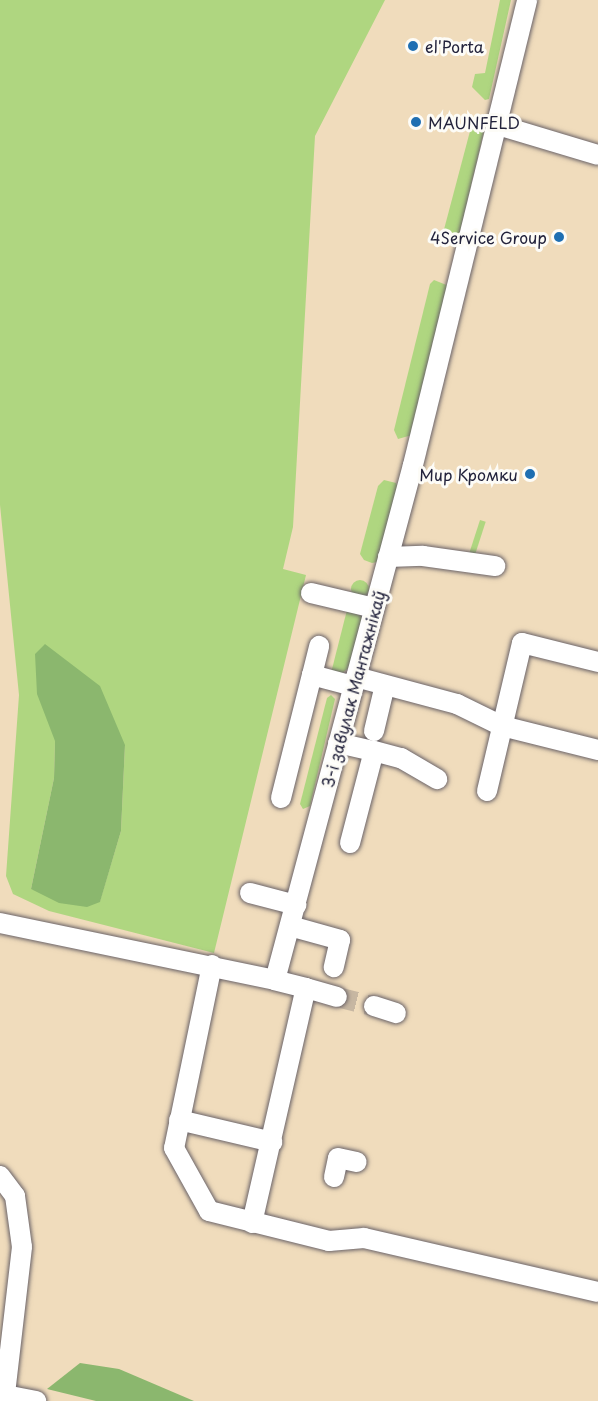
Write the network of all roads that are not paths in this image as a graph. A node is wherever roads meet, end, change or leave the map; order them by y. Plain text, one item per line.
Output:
1 (527, 0) edge
2 (498, 125) junction
3 (598, 155) edge
4 (388, 557) junction
5 (495, 566) dead end
6 (311, 593) dead end
7 (374, 608) junction
8 (319, 646) dead end
9 (598, 662) edge
10 (312, 675) junction
11 (354, 682) junction
12 (385, 685) junction
13 (502, 726) junction
14 (374, 741) junction
15 (338, 743) junction
16 (598, 750) edge
17 (437, 779) dead end
18 (487, 790) dead end
19 (281, 798) dead end
20 (350, 843) dead end
21 (250, 893) dead end
22 (296, 905) junction
23 (0, 922) edge
24 (290, 926) junction
25 (212, 965) junction
26 (334, 967) dead end
27 (275, 980) junction
28 (306, 988) junction
29 (336, 997) tunnel mouth
30 (374, 1006) tunnel mouth
31 (396, 1012) dead end
32 (179, 1120) junction
33 (272, 1142) junction
34 (357, 1162) dead end
35 (0, 1176) edge
36 (334, 1177) dead end
37 (252, 1223) junction
38 (598, 1292) edge
39 (3, 1395) edge
40 (36, 1401) edge

1 - 2 street, 3-і завулак Мантажнікаў
2 - 3 street
2 - 4 street, 3-і завулак Мантажнікаў
4 - 5 street
4 - 7 street, 3-і завулак Мантажнікаў
6 - 7 street
7 - 11 street, 3-і завулак Мантажнікаў
8 - 10 street
9 - 13 street
10 - 11 street
10 - 19 street
11 - 12 street
11 - 15 street, 3-і завулак Мантажнікаў
12 - 13 street
12 - 14 street
13 - 16 street
13 - 18 street
14 - 15 street
14 - 17 street
14 - 20 street
15 - 22 street, 3-і завулак Мантажнікаў
21 - 22 street
22 - 24 street, 3-і завулак Мантажнікаў
23 - 25 street
24 - 26 street
24 - 27 street, 3-і завулак Мантажнікаў
25 - 27 street
25 - 32 street
27 - 28 street
28 - 29 street
28 - 33 street
30 - 31 street
32 - 33 street
32 - 37 street
33 - 37 street
34 - 36 street
35 - 39 street
37 - 38 street
39 - 40 street

